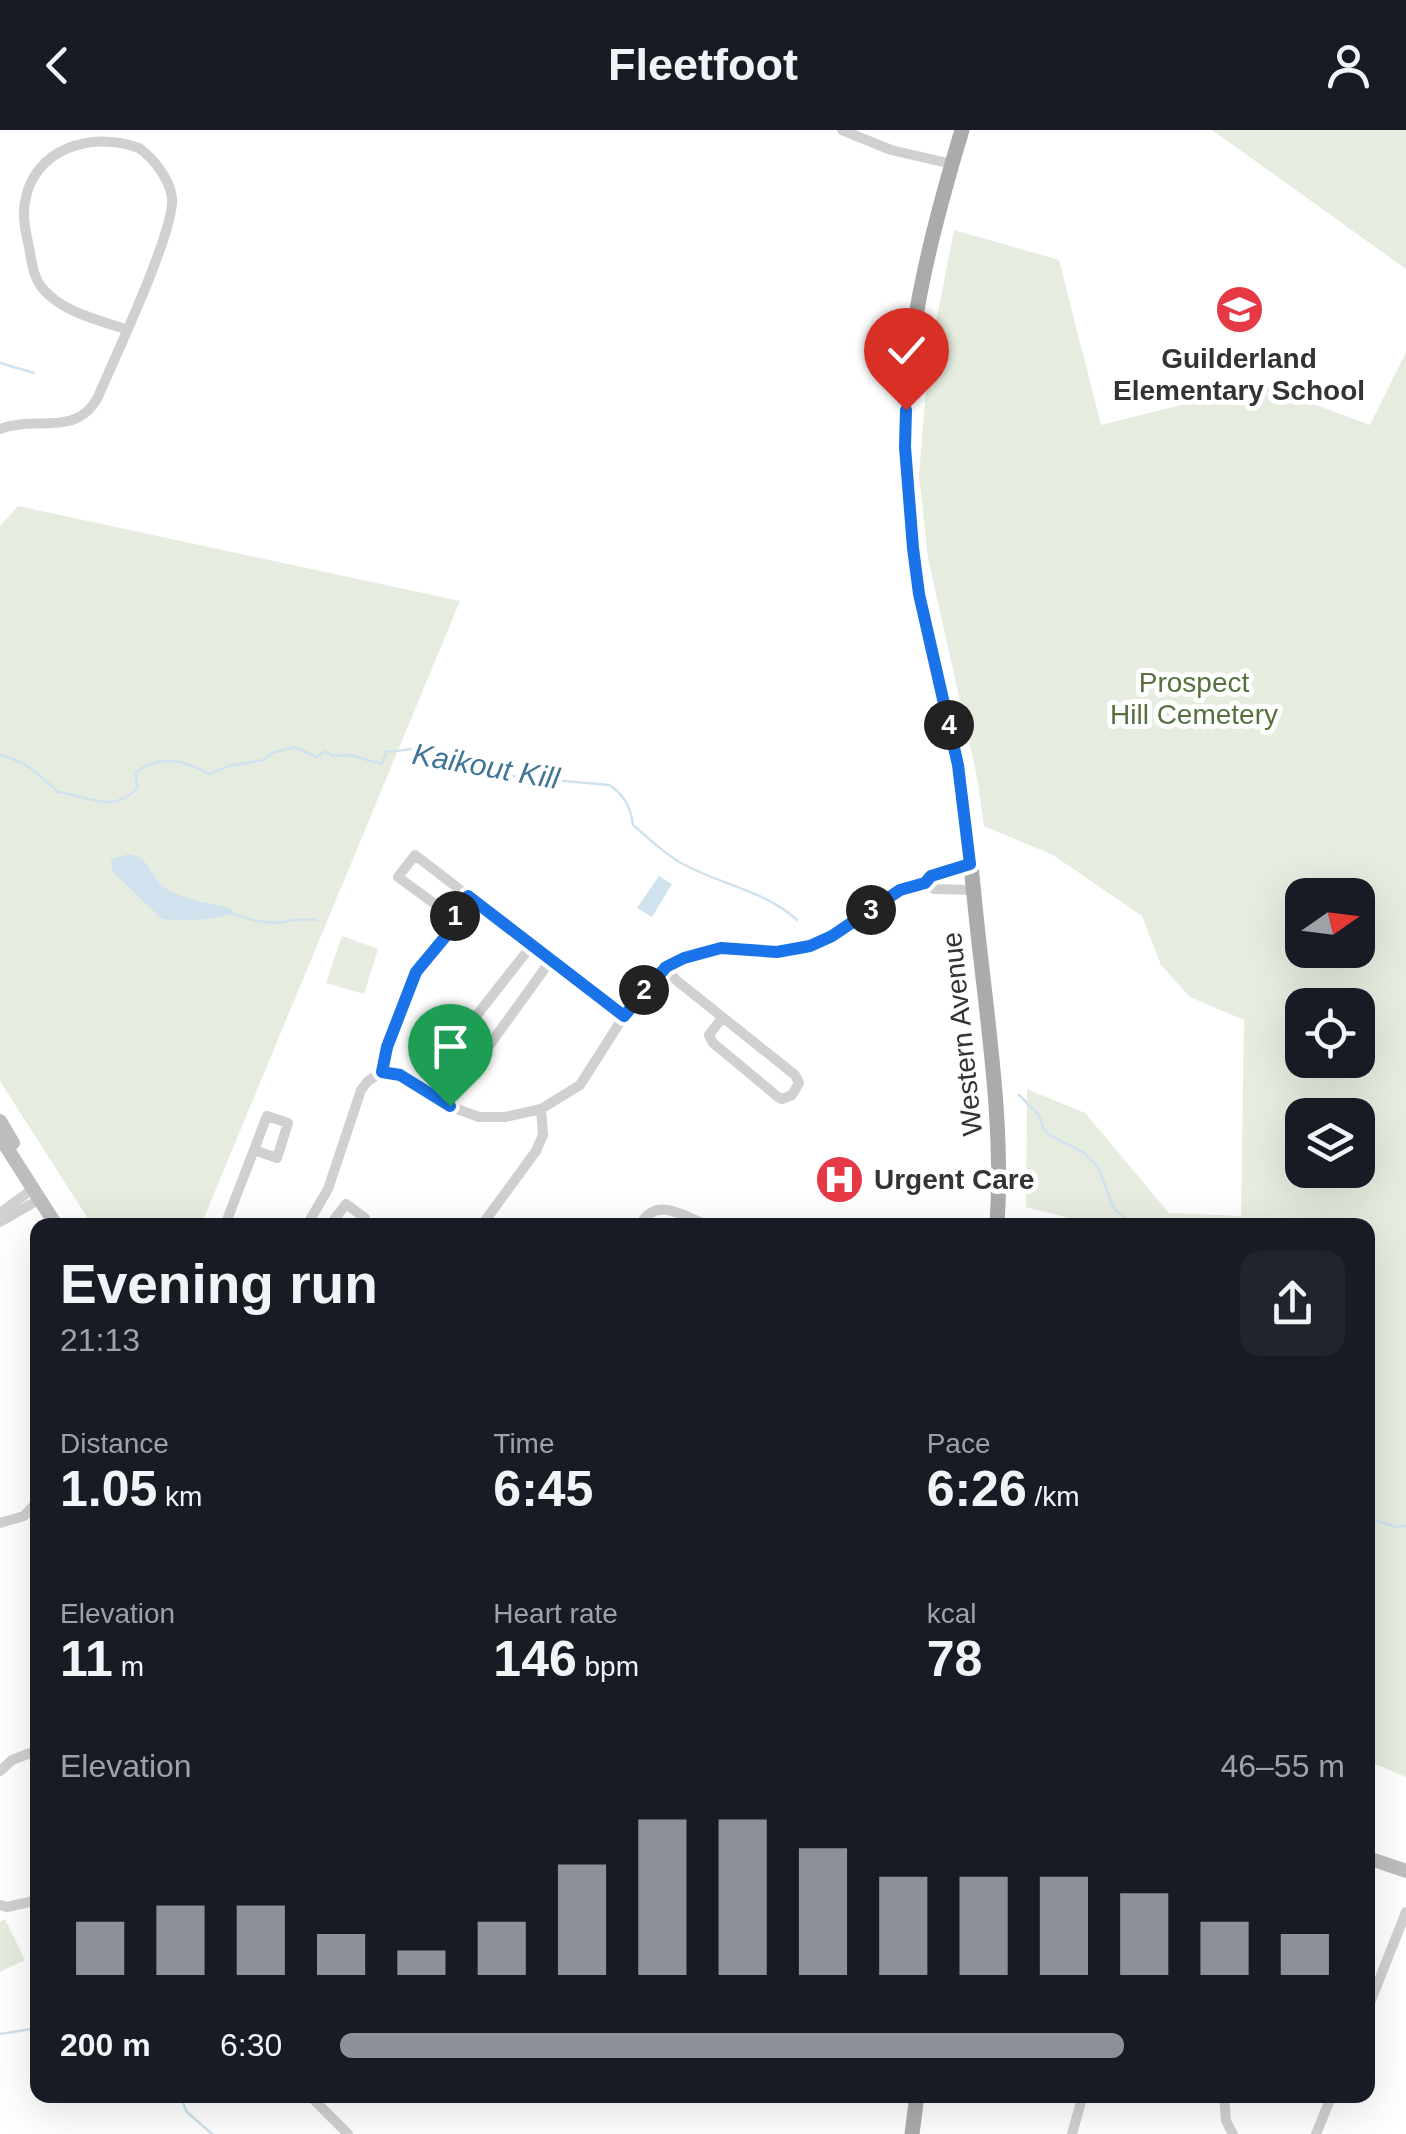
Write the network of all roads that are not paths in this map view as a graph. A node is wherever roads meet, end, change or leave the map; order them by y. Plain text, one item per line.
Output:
1 (842, 130) edge
2 (962, 130) edge
3 (952, 164) junction
4 (125, 329) junction
5 (0, 429) edge
6 (970, 864) junction
7 (925, 883) junction
8 (973, 890) junction
9 (468, 896) junction
10 (454, 918) junction
11 (532, 945) junction
12 (551, 960) junction
13 (666, 967) junction
14 (624, 1016) junction
15 (722, 1018) junction
16 (382, 1072) junction
17 (541, 1109) junction
18 (0, 1121) edge
19 (0, 1137) edge
20 (254, 1150) dead end
21 (34, 1188) junction
22 (0, 1213) edge
23 (52, 1218) edge
24 (228, 1218) edge
25 (312, 1218) edge
26 (335, 1218) edge
27 (365, 1218) edge
28 (487, 1218) edge
29 (645, 1218) edge
30 (690, 1218) edge
31 (997, 1218) edge
32 (0, 1222) edge
33 (30, 1510) edge
34 (0, 1523) edge
35 (30, 1753) edge
36 (0, 1771) edge
37 (1375, 1860) edge
38 (1406, 1871) edge
39 (30, 1902) edge
40 (0, 1904) edge
41 (1406, 1912) edge
42 (1375, 1990) edge
43 (317, 2103) edge
44 (916, 2103) edge
45 (1081, 2103) edge
46 (1225, 2103) edge
47 (1329, 2103) edge
48 (348, 2134) edge
49 (912, 2134) edge
50 (1072, 2134) edge
51 (1234, 2134) edge
52 (1316, 2134) edge

1 - 3 street
2 - 3 main road, Western Avenue
3 - 6 main road, Western Avenue
4 - 4 street
4 - 5 street
6 - 7 street
6 - 8 main road, Western Avenue
7 - 8 street
7 - 13 street
8 - 31 main road, Western Avenue
9 - 10 street
9 - 10 street
9 - 11 street
10 - 16 street
11 - 12 street
11 - 12 street
12 - 14 street
13 - 14 street
13 - 15 street
14 - 17 street
15 - 15 street
16 - 17 street
16 - 25 street
17 - 28 street
18 - 21 main road
19 - 21 main road
20 - 24 street
21 - 22 street
21 - 23 main road
21 - 32 street
26 - 27 street
29 - 30 street
33 - 34 street
35 - 36 street
37 - 38 main road
39 - 40 street
41 - 42 street
43 - 48 street
44 - 49 main road
45 - 50 street
46 - 51 street
47 - 52 street

